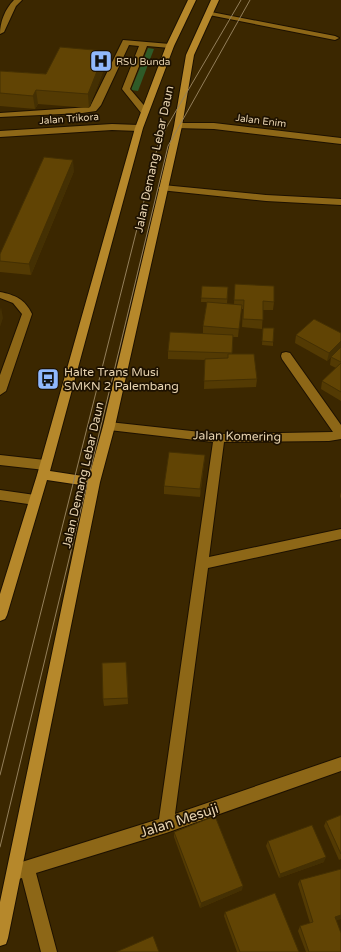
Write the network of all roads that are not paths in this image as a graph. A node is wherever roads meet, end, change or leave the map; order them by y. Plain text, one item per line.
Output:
1 (18, 0) edge
2 (192, 0) edge
3 (215, 0) edge
4 (209, 13) junction
5 (0, 32) edge
6 (335, 38) dead end
7 (144, 44) junction
8 (170, 46) junction
9 (145, 112) junction
10 (0, 115) edge
11 (178, 126) junction
12 (139, 128) junction
13 (0, 134) edge
14 (341, 141) edge
15 (163, 188) junction
16 (341, 202) edge
17 (0, 295) edge
18 (286, 356) dead end
19 (0, 392) edge
20 (109, 426) junction
21 (341, 434) edge
22 (219, 438) junction
23 (0, 460) edge
24 (44, 470) junction
25 (94, 482) junction
26 (0, 495) edge
27 (35, 500) junction
28 (341, 534) edge
29 (202, 564) junction
30 (0, 615) edge
31 (341, 764) edge
32 (166, 825) junction
33 (21, 870) junction
34 (0, 938) edge
35 (49, 952) edge

1 - 5 street
2 - 8 highway, Jalan Demang Lebar Daun
3 - 4 highway, Jalan Demang Lebar Daun
4 - 6 street
4 - 11 highway, Jalan Demang Lebar Daun
7 - 8 street
7 - 9 street
7 - 10 street
8 - 9 highway, Jalan Demang Lebar Daun
9 - 12 highway, Jalan Demang Lebar Daun
11 - 14 street, Jalan Enim
11 - 15 highway, Jalan Demang Lebar Daun
12 - 13 street, Jalan Trikora
12 - 24 highway, Jalan Demang Lebar Daun
15 - 16 street
15 - 20 highway, Jalan Demang Lebar Daun
17 - 19 street
18 - 21 street
20 - 22 street, Jalan Komering
20 - 25 highway, Jalan Demang Lebar Daun
21 - 22 street, Jalan Komering
22 - 29 street
23 - 24 street
24 - 25 highway
24 - 27 highway, Jalan Demang Lebar Daun
25 - 33 highway, Jalan Demang Lebar Daun
26 - 27 street
27 - 30 highway, Jalan Demang Lebar Daun
28 - 29 street
29 - 32 street
31 - 32 street, Jalan Mesuji
32 - 33 street, Jalan Mesuji
33 - 34 highway, Jalan Demang Lebar Daun
33 - 35 street

